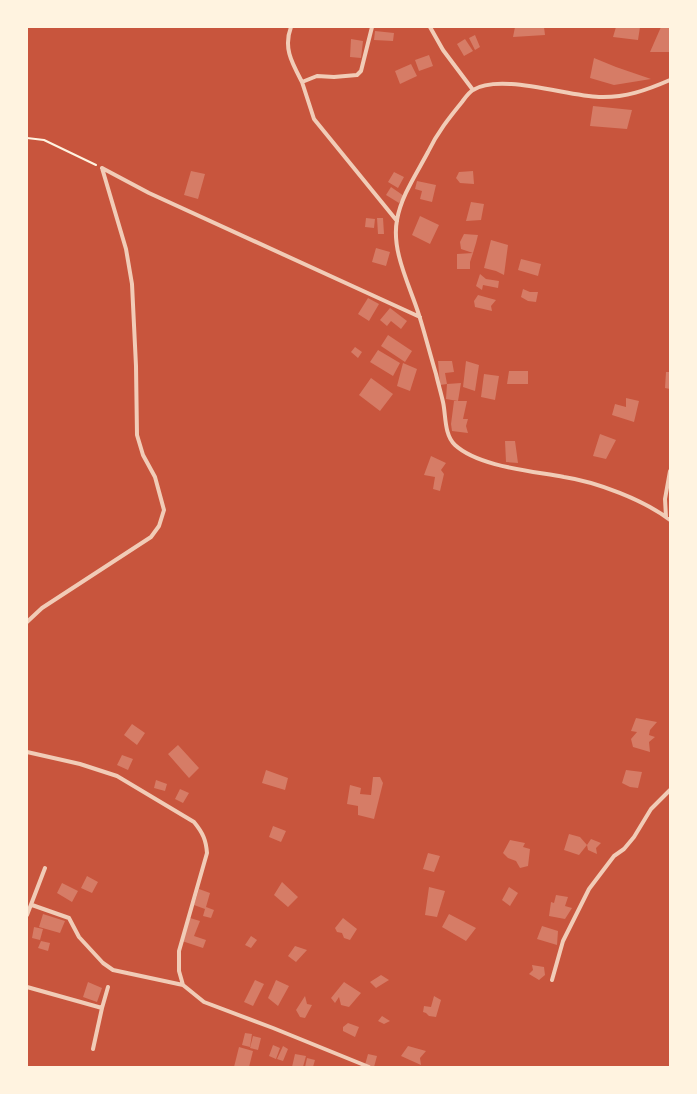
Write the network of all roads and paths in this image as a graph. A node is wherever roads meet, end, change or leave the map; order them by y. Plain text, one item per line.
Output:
1 (291, 27) edge
2 (372, 27) edge
3 (430, 27) edge
4 (670, 80) edge
5 (302, 82) junction
6 (473, 90) junction
7 (27, 138) edge
8 (102, 168) junction
9 (396, 220) junction
10 (420, 317) junction
11 (670, 471) edge
12 (666, 517) junction
13 (670, 520) edge
14 (27, 622) edge
15 (27, 752) edge
16 (670, 790) edge
17 (45, 868) dead end
18 (32, 905) junction
19 (27, 915) edge
20 (552, 980) dead end
21 (183, 985) junction
22 (27, 987) edge
23 (108, 987) dead end
24 (102, 1008) junction
25 (93, 1050) dead end
26 (369, 1067) edge

1 - 5 street
2 - 5 street
3 - 6 street
4 - 6 street
5 - 9 street
6 - 9 street
7 - 8 path
8 - 10 street
8 - 14 street
9 - 10 street
10 - 12 street
11 - 12 street
12 - 13 street
15 - 21 street
16 - 20 street
17 - 18 street
18 - 19 street
18 - 21 street
21 - 26 street
22 - 24 street
23 - 24 street
24 - 25 street

